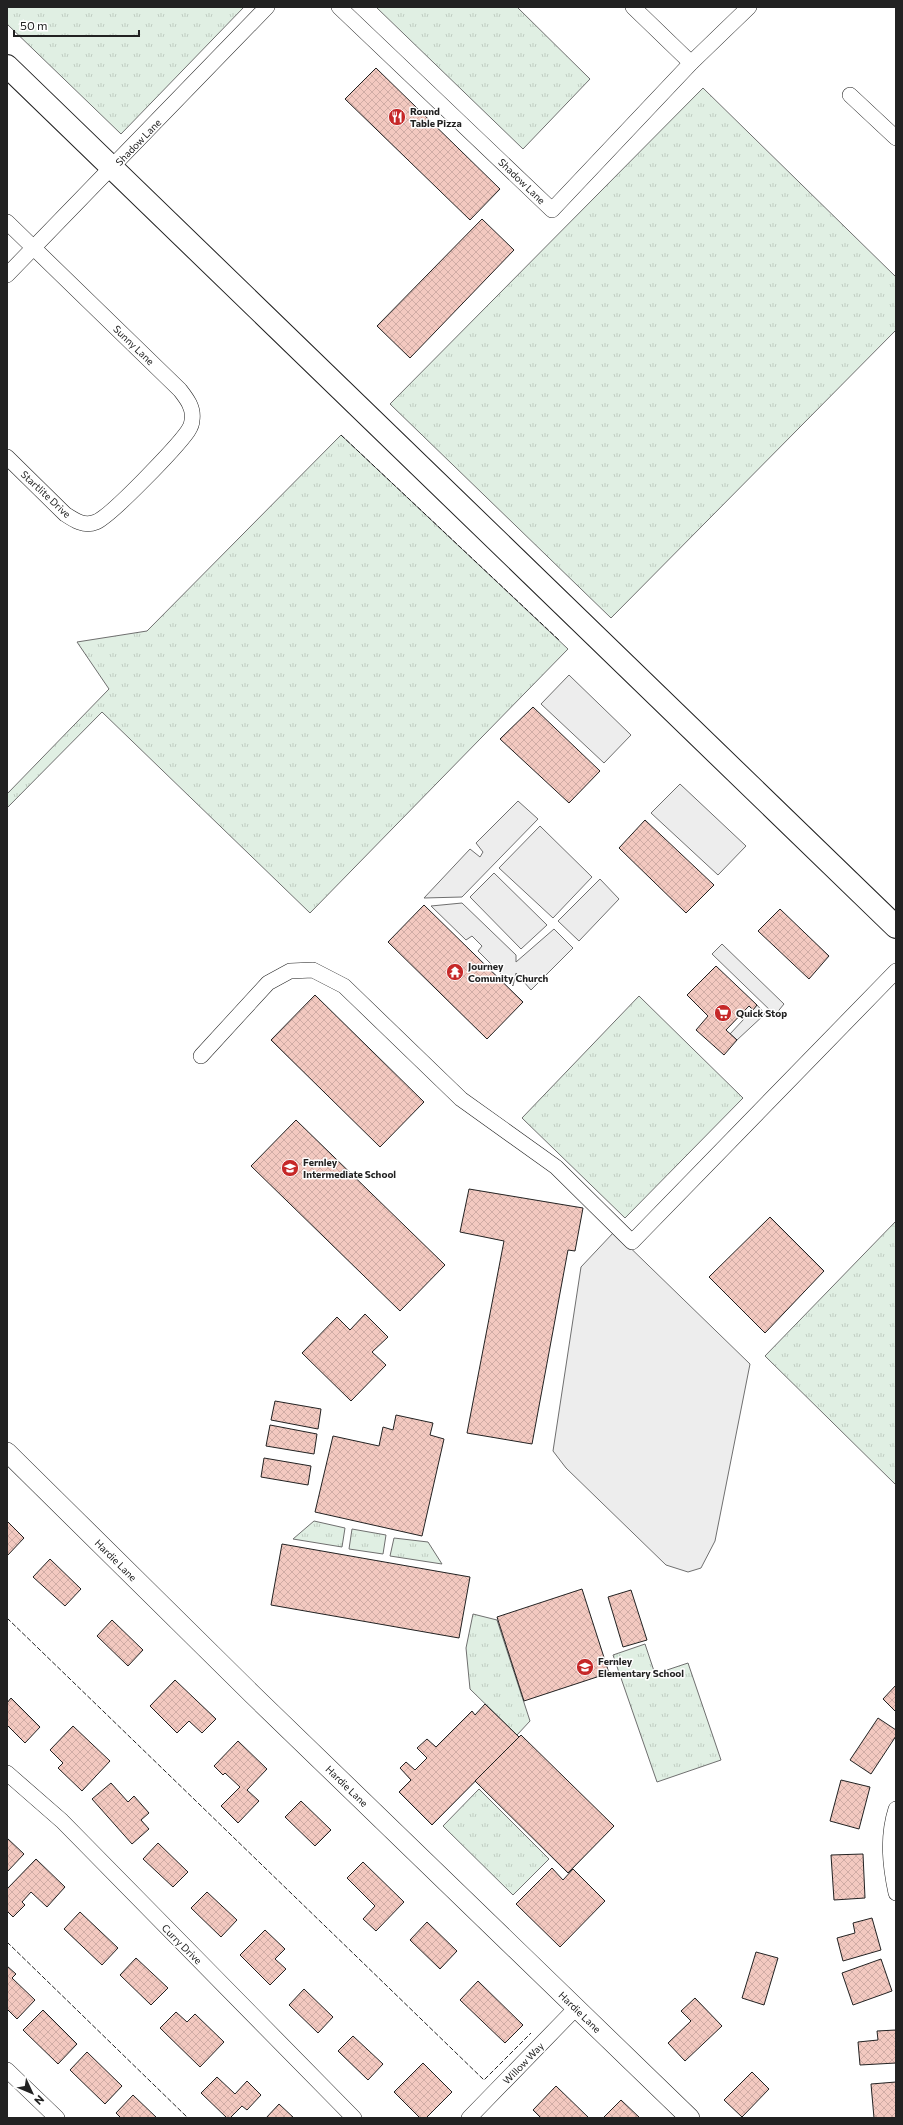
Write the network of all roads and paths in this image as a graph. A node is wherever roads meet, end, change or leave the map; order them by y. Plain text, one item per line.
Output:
1 (267, 7) edge
2 (339, 7) edge
3 (633, 7) edge
4 (749, 7) edge
5 (691, 64) junction
6 (7, 66) edge
7 (850, 95) dead end
8 (896, 138) edge
9 (112, 168) junction
10 (7, 222) edge
11 (34, 248) junction
12 (7, 275) edge
13 (7, 457) edge
14 (142, 479) joint
15 (896, 927) edge
16 (896, 971) edge
17 (201, 1056) dead end
18 (7, 1452) edge
19 (7, 1773) edge
20 (896, 1810) edge
21 (896, 1893) edge
22 (576, 2008) junction
23 (7, 2070) edge
24 (57, 2118) edge
25 (354, 2118) edge
26 (469, 2118) edge
27 (690, 2118) edge

1 - 9 street, Shadow Lane
2 - 5 street, Shadow Lane
3 - 5 street
4 - 5 street, Shadow Lane
6 - 9 main road
7 - 8 street
9 - 11 street, Shadow Lane
9 - 15 main road
10 - 11 street, Sunny Lane
11 - 12 street, Shadow Lane
11 - 14 street, Sunny Lane
13 - 14 street, Startlite Drive
16 - 17 street
18 - 22 street, Hardie Lane
19 - 25 street, Curry Drive
20 - 21 street
22 - 26 street, Willow Way
22 - 27 street, Hardie Lane
23 - 24 street

